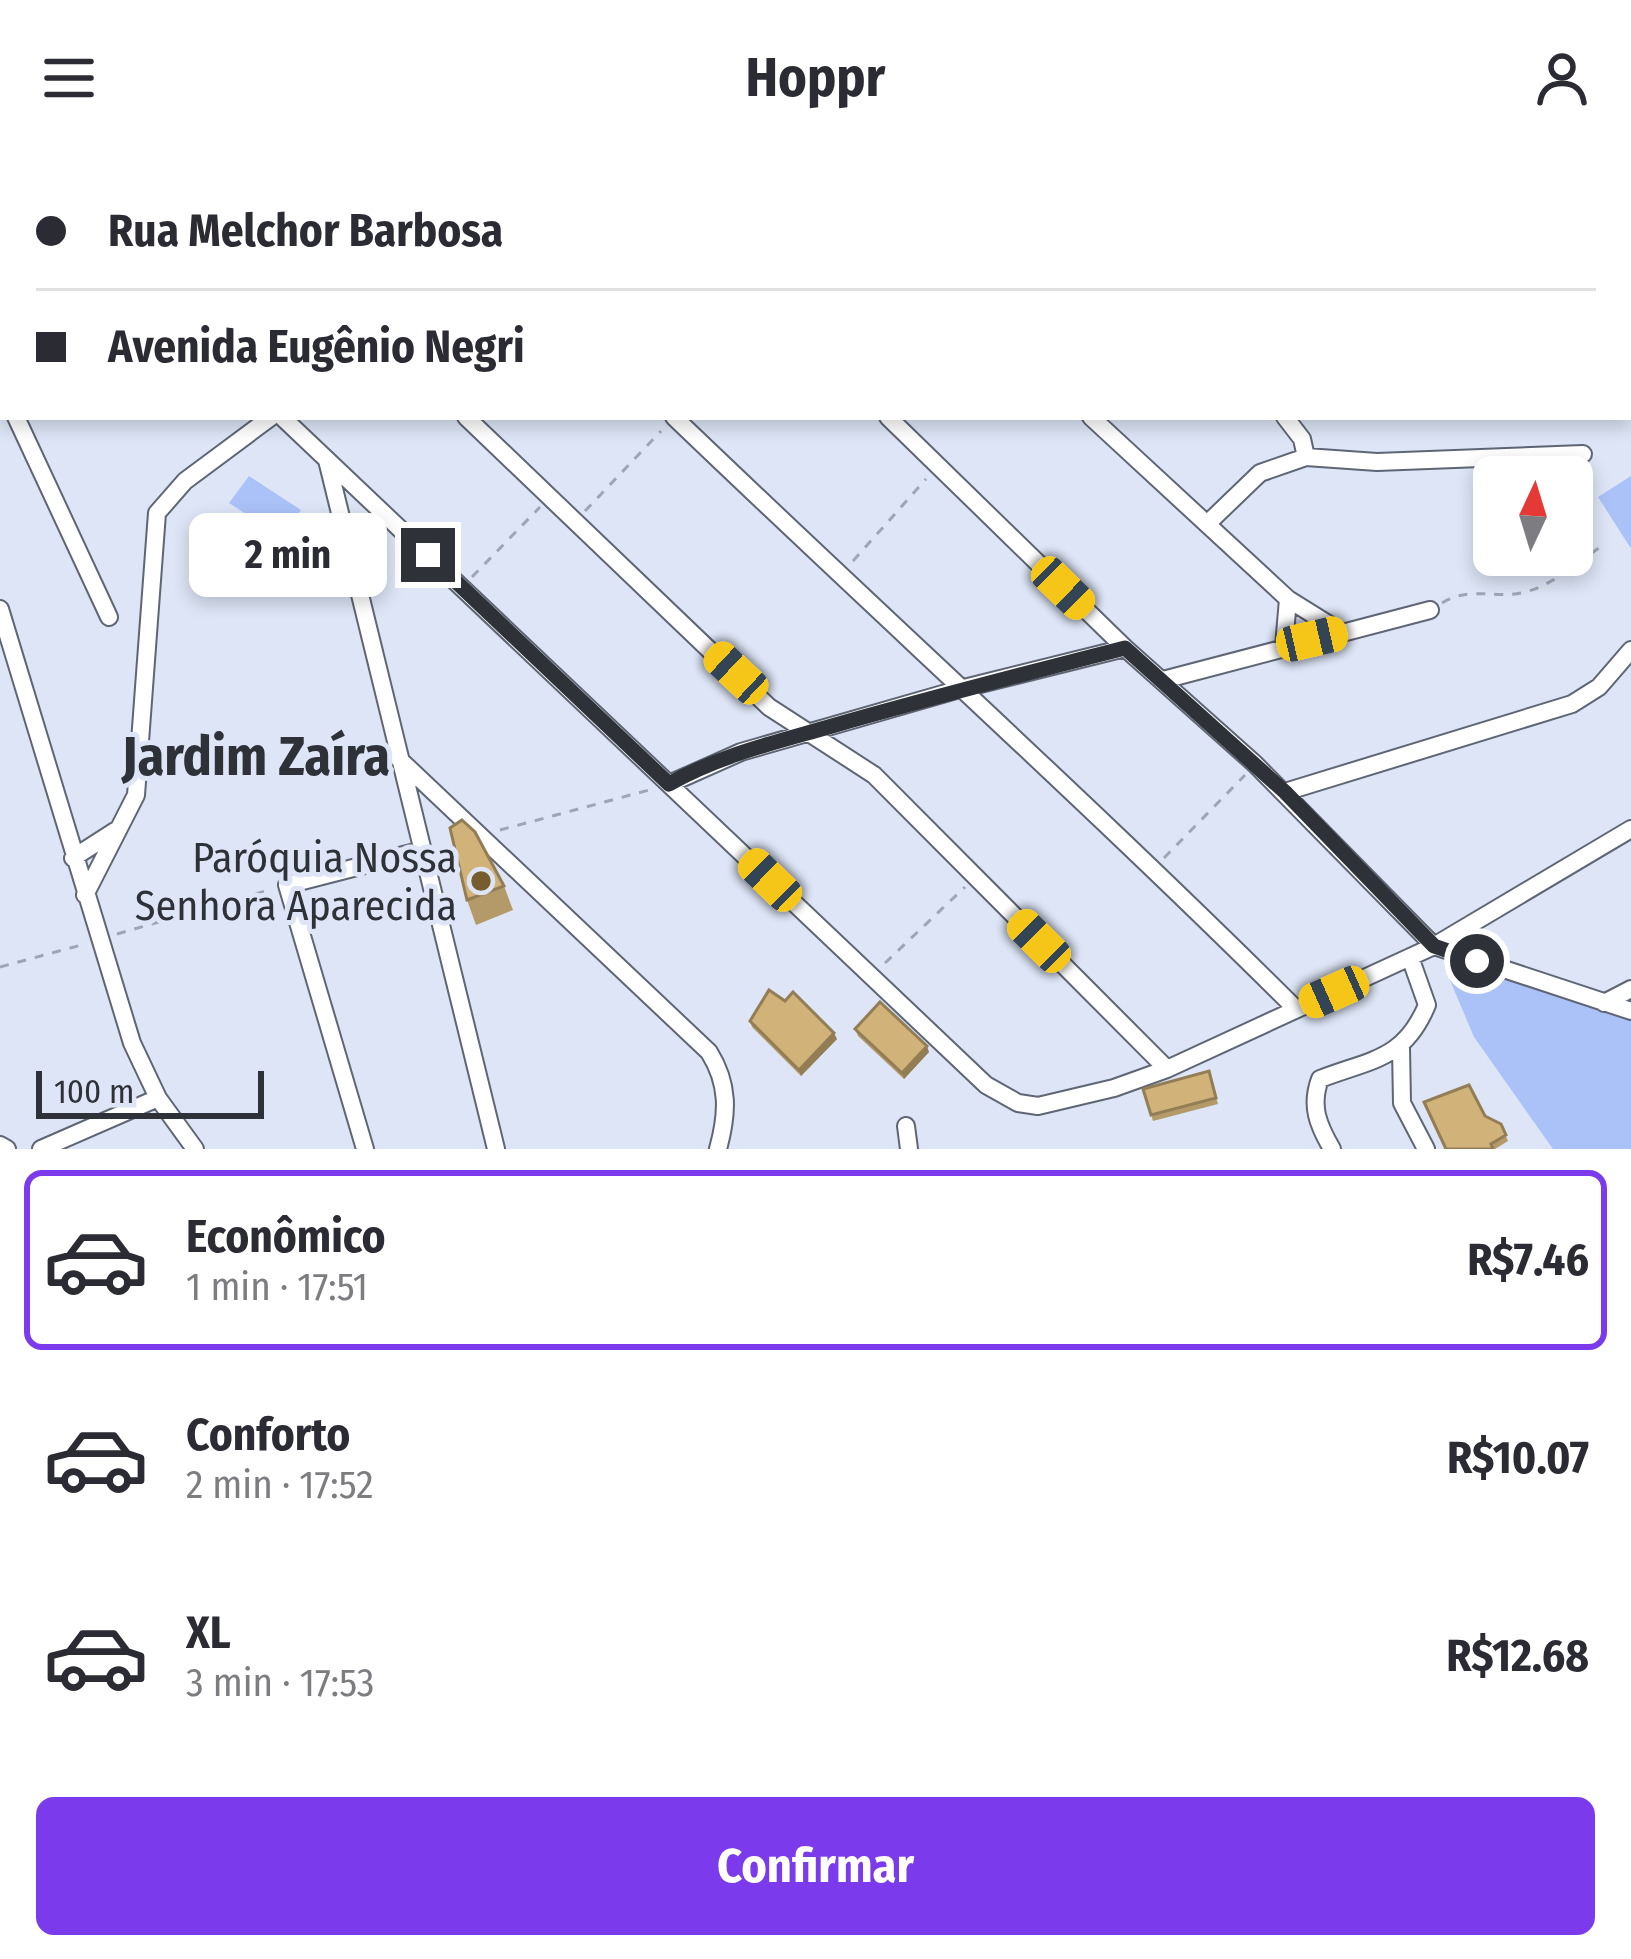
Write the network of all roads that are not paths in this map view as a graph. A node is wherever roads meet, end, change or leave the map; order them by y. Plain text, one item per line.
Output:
1 (17, 420) edge
2 (267, 420) edge
3 (285, 420) edge
4 (469, 420) edge
5 (677, 420) edge
6 (891, 420) edge
7 (1094, 420) edge
8 (1287, 420) edge
9 (1583, 454) dead end
10 (1306, 457) junction
11 (327, 459) junction
12 (1207, 524) junction
13 (1288, 599) junction
14 (0, 609) edge
15 (1430, 610) road end
16 (109, 617) dead end
17 (1341, 632) junction
18 (1284, 646) junction
19 (1125, 648) junction
20 (1631, 650) edge
21 (1162, 680) junction
22 (960, 689) junction
23 (809, 733) junction
24 (398, 758) junction
25 (669, 784) junction
26 (1285, 792) junction
27 (1631, 829) edge
28 (116, 831) junction
29 (423, 850) junction
30 (73, 858) junction
31 (85, 895) junction
32 (1434, 946) junction
33 (1410, 958) junction
34 (1631, 989) edge
35 (1604, 1003) junction
36 (1296, 1009) junction
37 (1631, 1011) edge
38 (1401, 1048) junction
39 (1167, 1069) junction
40 (158, 1097) junction
41 (906, 1126) dead end
42 (41, 1149) edge
43 (195, 1149) edge
44 (365, 1149) edge
45 (496, 1149) edge
46 (718, 1149) edge
47 (909, 1149) edge
48 (1331, 1149) edge
49 (1426, 1149) edge

1 - 16 street
2 - 28 street
3 - 11 street
4 - 23 street
5 - 22 street
6 - 19 street
7 - 12 street
8 - 10 street
9 - 10 street
10 - 12 street
11 - 24 street
11 - 25 street
12 - 13 street
13 - 17 street
13 - 18 street
14 - 30 street
15 - 17 street
17 - 18 street
18 - 21 street
19 - 21 street
19 - 22 street
20 - 26 street
21 - 26 street
22 - 23 street
22 - 36 street
23 - 25 street
23 - 39 street
24 - 29 street
24 - 46 street
25 - 39 street
26 - 32 street
27 - 32 street
28 - 30 street
28 - 31 street
29 - 44 street
29 - 45 street
30 - 31 street
31 - 40 street
32 - 33 street
32 - 35 street
33 - 36 street
33 - 38 street
34 - 35 street
35 - 37 street
36 - 39 street
38 - 48 street
38 - 49 street
40 - 42 street
40 - 43 street
41 - 47 street

